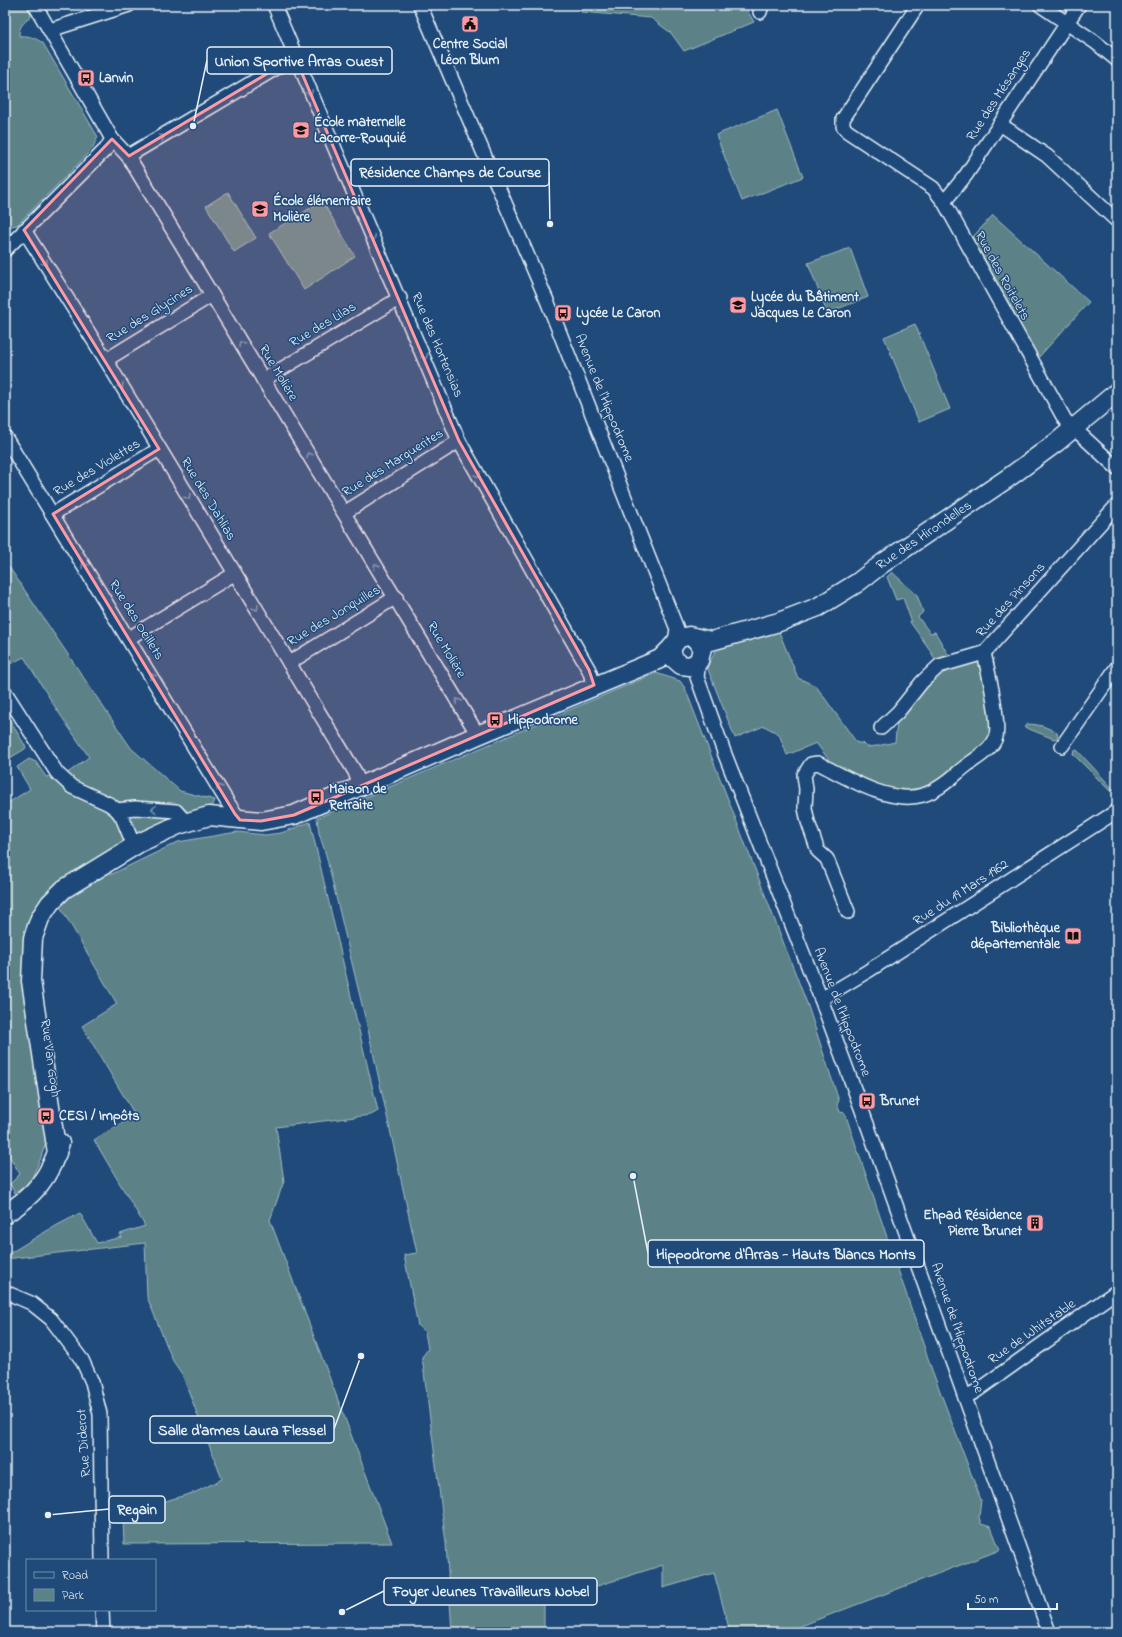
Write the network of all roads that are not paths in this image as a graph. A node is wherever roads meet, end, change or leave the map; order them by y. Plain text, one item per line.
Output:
1 (35, 5) edge
2 (129, 5) edge
3 (274, 5) edge
4 (420, 5) edge
5 (918, 5) edge
6 (1040, 5) edge
7 (1079, 5) edge
8 (1067, 22) junction
9 (50, 30) junction
10 (295, 57) junction
11 (1117, 60) edge
12 (1000, 124) junction
13 (112, 139) junction
14 (128, 156) junction
15 (944, 202) junction
16 (1117, 221) edge
17 (24, 230) junction
18 (5, 250) edge
19 (212, 295) junction
20 (400, 298) junction
21 (106, 360) junction
22 (263, 380) junction
23 (1117, 392) edge
24 (1074, 428) junction
25 (5, 437) edge
26 (459, 441) junction
27 (159, 449) junction
28 (1117, 468) edge
29 (1117, 505) edge
30 (344, 513) junction
31 (53, 514) junction
32 (234, 574) junction
33 (396, 597) junction
34 (129, 638) junction
35 (686, 651) junction
36 (984, 653) junction
37 (289, 663) junction
38 (1117, 667) edge
39 (594, 685) junction
40 (5, 692) edge
41 (881, 728) dead end
42 (478, 735) junction
43 (1062, 746) dead end
44 (360, 786) junction
45 (117, 810) junction
46 (1117, 811) edge
47 (240, 820) junction
48 (186, 822) junction
49 (134, 846) junction
50 (848, 912) dead end
51 (821, 999) junction
52 (5, 1213) edge
53 (1117, 1291) edge
54 (5, 1292) edge
55 (965, 1397) junction
56 (102, 1559) edge
57 (102, 1611) edge
58 (102, 1632) edge
59 (1049, 1632) edge

1 - 9 street, Rue Molière
2 - 9 street
3 - 10 street, Rue des Hortensias
4 - 35 street, Avenue de l'Hippodrome
5 - 15 street, Rue des Roitelets
6 - 8 street
7 - 8 street, Rue des Mésanges
8 - 11 street
8 - 12 street, Rue des Mésanges
9 - 13 street, Rue Molière
14 -> 10 street
10 -> 20 street, Rue des Hortensias
12 - 15 street, Rue des Mésanges
12 - 16 street
13 - 14 street, Rue Molière
13 - 17 street
14 - 19 street, Rue Molière
15 - 24 street, Rue des Roitelets
17 - 18 street
17 -> 21 street, Rue des Dahlias
19 - 21 street, Rue des Glycines
22 -> 19 street, Rue Molière
20 - 22 street, Rue des Lilas
20 -> 26 street, Rue des Hortensias
21 -> 27 street, Rue des Dahlias
30 -> 22 street, Rue Molière
23 - 24 street, Rue des Hirondelles
24 - 28 street, Rue des Roitelets
24 - 35 street, Rue des Hirondelles
25 - 31 street, Rue des Oeillets
26 - 30 street, Rue des Marguerites
26 -> 39 street, Rue des Hortensias
27 - 31 street, Rue des Violettes
27 -> 32 street, Rue des Dahlias
29 - 36 street, Rue des Pinsons
33 -> 30 street, Rue Molière
34 -> 31 street, Rue des Oeillets
32 - 34 street
32 -> 37 street, Rue des Dahlias
33 - 37 street, Rue des Jonquilles
42 -> 33 street, Rue Molière
47 -> 34 street, Rue des Oeillets
35 - 39 street, Rue des Hirondelles
35 - 51 street, Avenue de l'Hippodrome
36 - 41 street, Rue des Pinsons
36 - 50 street
37 - 44 street, Rue des Dahlias
38 - 43 street
39 - 42 street, Rue des Hirondelles
40 - 45 street
42 - 44 street, Rue Van Gogh
44 - 47 street, Rue Van Gogh
48 -> 45 street
45 - 49 street
46 - 51 street, Rue du 19 Mars 1962
47 - 48 street, Rue Van Gogh
48 - 49 street, Rue Van Gogh
49 - 52 street, Rue Van Gogh
51 - 55 street, Avenue de l'Hippodrome
53 - 55 street, Rue de Whitstable
54 - 56 street, Rue Diderot
55 - 59 street, Avenue de l'Hippodrome
57 - 58 street

